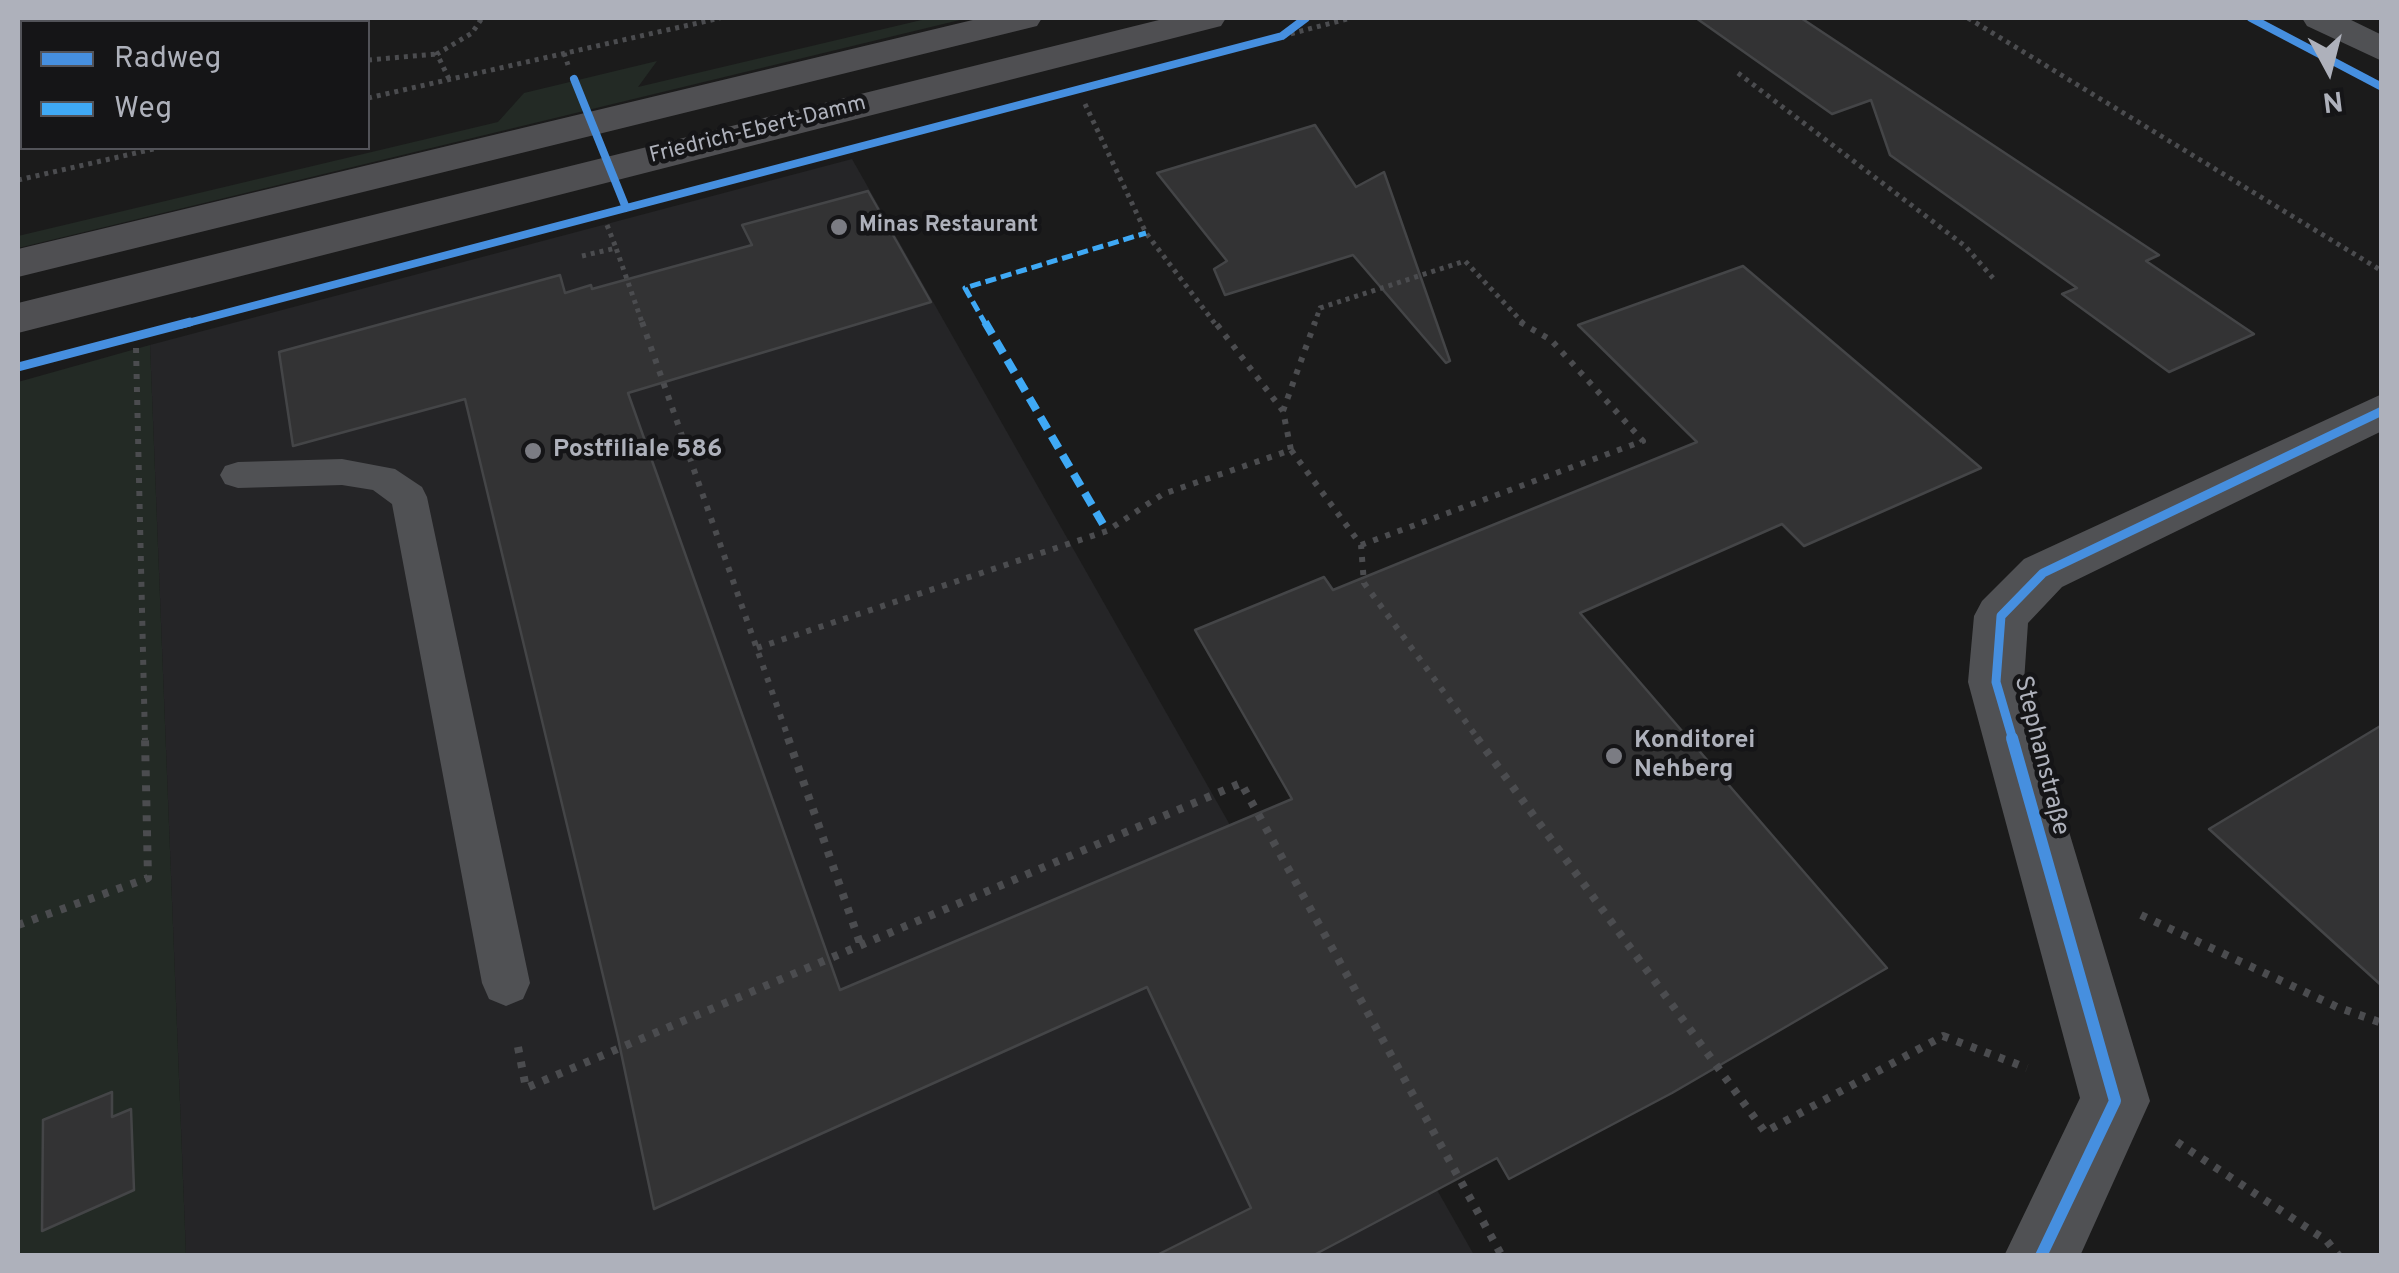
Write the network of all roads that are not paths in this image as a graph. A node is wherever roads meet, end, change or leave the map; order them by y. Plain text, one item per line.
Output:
1 (1024, 18) edge
2 (1208, 18) edge
3 (2320, 18) edge
4 (2382, 50) edge
5 (18, 263) edge
6 (18, 318) edge
7 (2382, 410) edge
8 (238, 475) dead end
9 (506, 983) road end
10 (2041, 1256) edge

1 - 5 main road, Friedrich-Ebert-Damm
2 - 6 main road, Friedrich-Ebert-Damm
3 - 4 street
7 - 10 street, Stephanstraße
8 - 9 lane

